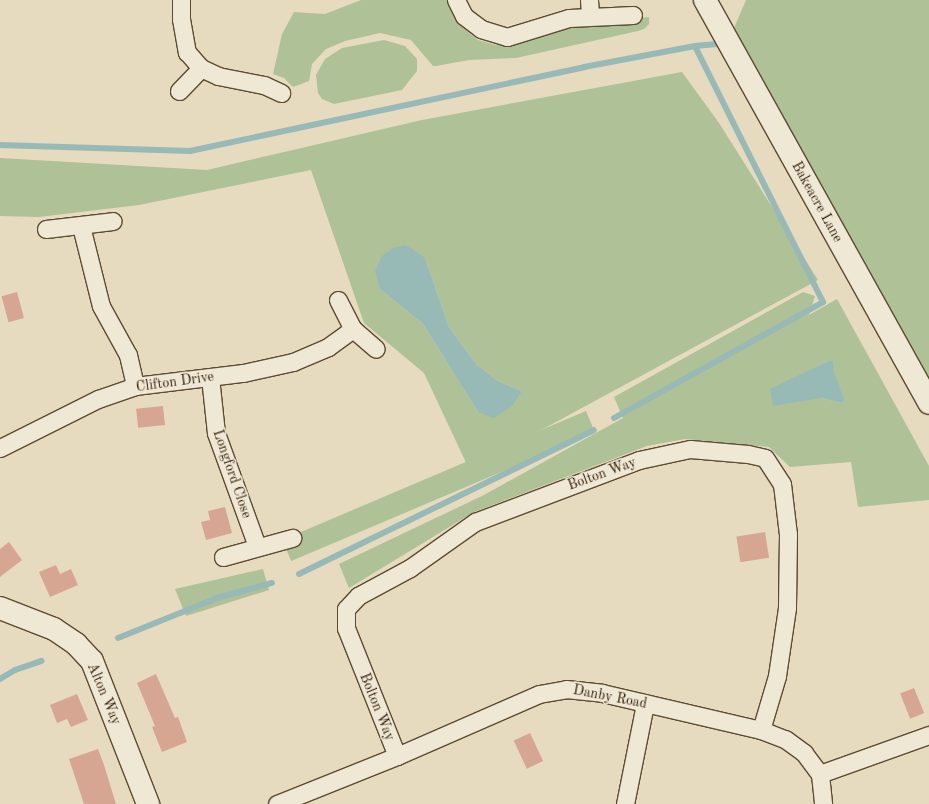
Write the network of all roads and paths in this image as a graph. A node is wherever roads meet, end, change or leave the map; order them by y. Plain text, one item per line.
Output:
1 (181, 0) edge
2 (456, 0) edge
3 (705, 0) edge
4 (590, 8) edge
5 (632, 15) dead end
6 (201, 68) junction
7 (179, 91) dead end
8 (281, 93) dead end
9 (113, 221) dead end
10 (81, 226) junction
11 (46, 229) dead end
12 (338, 300) dead end
13 (353, 329) junction
14 (376, 349) dead end
15 (210, 377) junction
16 (135, 386) junction
17 (929, 404) edge
18 (0, 448) edge
19 (292, 538) dead end
20 (257, 546) junction
21 (223, 557) dead end
22 (0, 608) edge
23 (645, 704) junction
24 (761, 730) junction
25 (929, 735) edge
26 (397, 756) junction
27 (820, 774) junction
28 (148, 804) edge
29 (277, 804) edge
30 (625, 804) edge
31 (823, 804) edge

1 - 6 street
2 - 4 street
3 - 17 street, Bakeacre Lane
4 - 5 street
6 - 7 street
6 - 8 street
9 - 10 street
10 - 11 street
10 - 16 street
12 - 13 street
13 - 14 street
13 - 15 street, Clifton Drive
15 - 16 street, Clifton Drive
15 - 20 street, Longford Close
16 - 18 street, Clifton Drive
19 - 20 street
20 - 21 street
22 - 28 street, Alton Way
23 - 24 street, Danby Road
23 - 26 street, Danby Road
23 - 30 street
24 - 26 street, Bolton Way
24 - 27 street, Danby Road
25 - 27 street
26 - 29 street, Danby Road
27 - 31 street

